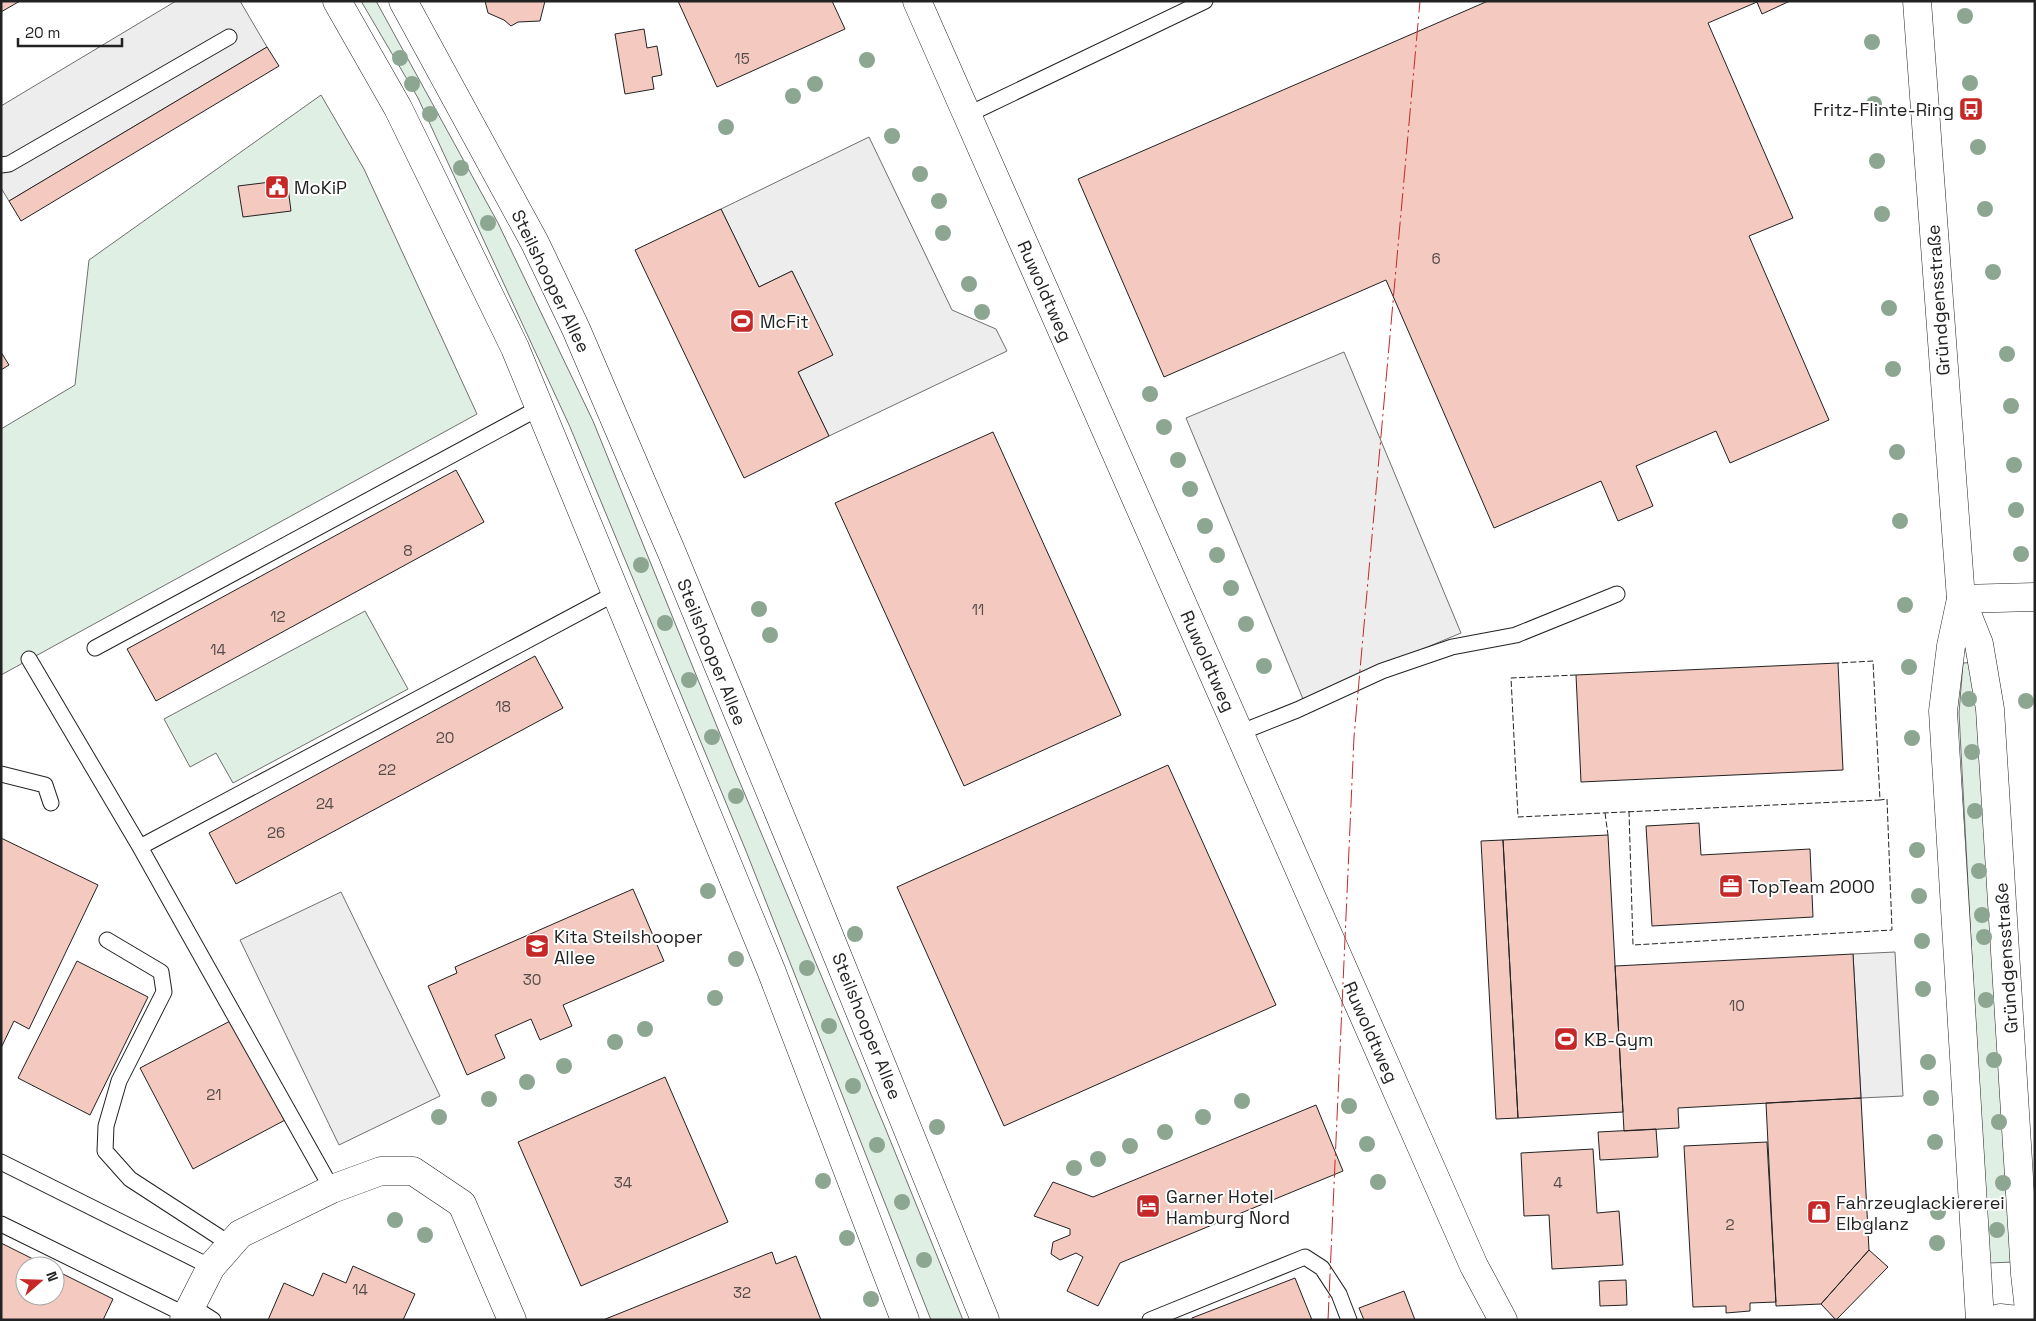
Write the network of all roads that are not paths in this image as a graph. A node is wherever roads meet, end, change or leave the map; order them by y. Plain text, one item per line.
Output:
1 (337, 1) edge
2 (403, 1) edge
3 (916, 1) edge
4 (1205, 1) edge
5 (1917, 1) edge
6 (229, 37) dead end
7 (967, 115) junction
8 (1, 165) edge
9 (540, 408) junction
10 (616, 594) junction
11 (1617, 594) dead end
12 (2035, 597) edge
13 (1961, 599) junction
14 (95, 648) dead end
15 (30, 659) dead end
16 (1239, 733) junction
17 (1, 774) edge
18 (51, 803) dead end
19 (140, 847) junction
20 (107, 940) dead end
21 (1, 1162) edge
22 (332, 1189) junction
23 (1, 1224) edge
24 (230, 1244) junction
25 (211, 1267) junction
26 (193, 1315) edge
27 (511, 1319) edge
28 (905, 1320) edge
29 (985, 1320) edge
30 (1150, 1320) edge
31 (1349, 1320) edge
32 (1503, 1320) edge
33 (1980, 1320) edge
34 (1994, 1320) edge
35 (2018, 1320) edge
36 (2032, 1320) edge

1 - 9 street
2 - 29 street, Steilshooper Allee
3 - 7 street, Ruwoldtweg
4 - 7 lane
5 - 13 street, Gründgensstraße
6 - 8 lane
7 - 16 street, Ruwoldtweg
9 - 10 street
9 - 14 lane
10 - 19 lane
10 - 28 street
11 - 16 lane
12 - 13 street
13 - 33 street, Gründgensstraße
13 - 36 street, Gründgensstraße
15 - 19 lane
16 - 32 street, Ruwoldtweg
17 - 18 lane
19 - 22 lane
20 - 24 lane
21 - 25 lane
22 - 24 street
22 - 27 street
23 - 26 lane
24 - 25 street
25 - 26 street
30 - 31 lane
34 - 35 street

